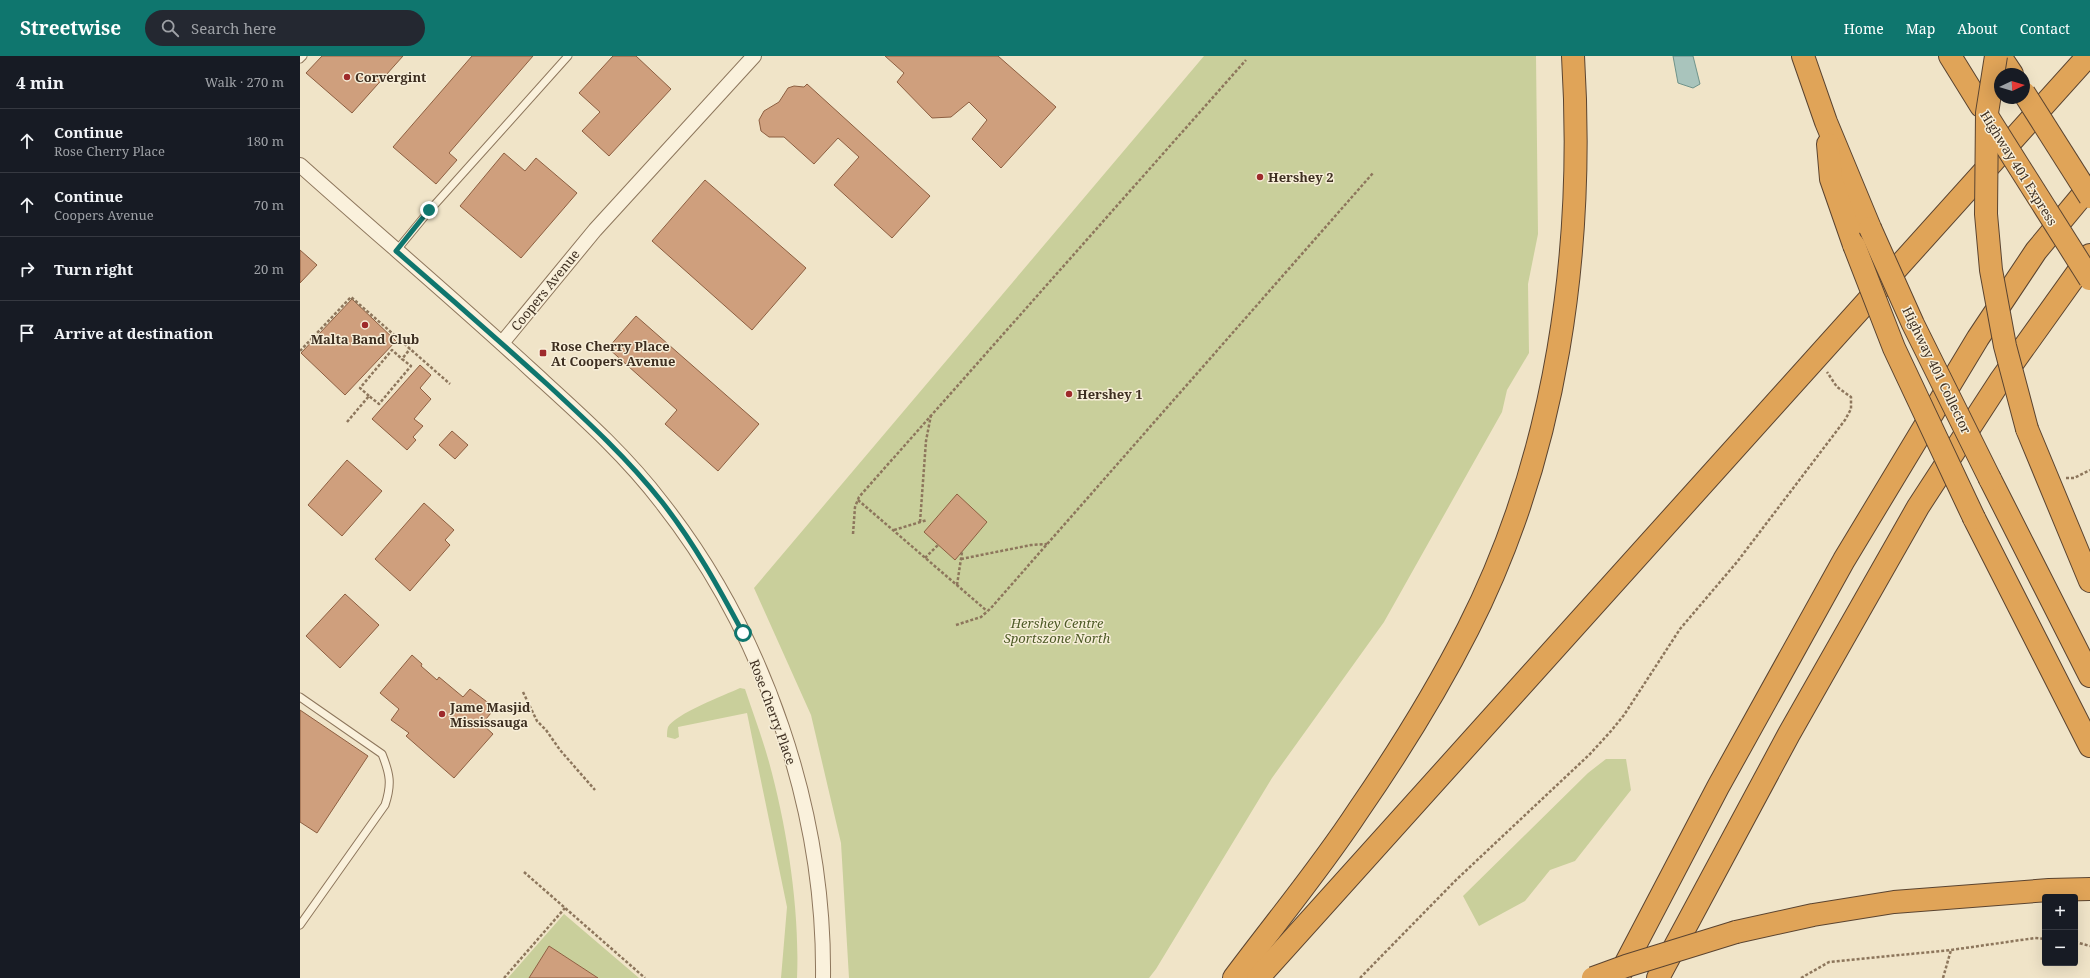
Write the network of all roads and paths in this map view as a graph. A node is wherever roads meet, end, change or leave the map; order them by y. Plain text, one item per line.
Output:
1 (303, 56) edge
2 (568, 56) edge
3 (754, 56) edge
4 (1573, 56) edge
5 (1803, 56) edge
6 (1950, 56) edge
7 (1996, 56) edge
8 (2000, 56) edge
9 (2088, 56) edge
10 (300, 59) edge
11 (1246, 60) dead end
12 (2008, 68) edge
13 (2030, 102) edge
14 (1826, 122) junction
15 (300, 165) edge
16 (1373, 172) dead end
17 (2090, 186) edge
18 (2090, 197) edge
19 (396, 251) junction
20 (2090, 255) edge
21 (2090, 279) edge
22 (502, 343) junction
23 (410, 349) junction
24 (300, 351) edge
25 (1818, 355) junction
26 (402, 359) junction
27 (450, 384) dead end
28 (369, 396) junction
29 (931, 415) junction
30 (347, 422) dead end
31 (2090, 470) edge
32 (2044, 474) junction
33 (858, 500) junction
34 (927, 520) dead end
35 (920, 522) junction
36 (893, 530) junction
37 (853, 534) dead end
38 (1047, 544) junction
39 (938, 545) dead end
40 (962, 552) dead end
41 (925, 558) junction
42 (961, 559) junction
43 (2090, 582) edge
44 (957, 586) junction
45 (987, 611) junction
46 (956, 625) dead end
47 (2090, 676) edge
48 (523, 692) dead end
49 (300, 697) edge
50 (2090, 746) edge
51 (595, 790) dead end
52 (524, 872) dead end
53 (2090, 889) edge
54 (565, 908) junction
55 (300, 925) edge
56 (2042, 939) edge
57 (2078, 943) edge
58 (2090, 946) edge
59 (1951, 950) junction
60 (504, 978) edge
61 (645, 978) edge
62 (823, 978) edge
63 (1234, 978) edge
64 (1258, 978) edge
65 (1360, 978) edge
66 (1593, 978) edge
67 (1618, 978) edge
68 (1658, 978) edge
69 (1802, 978) edge
70 (1943, 978) edge

1 - 10 lane
2 - 19 lane
3 - 22 street, Coopers Avenue
4 - 63 highway
5 - 14 highway, Highway 401 Collector
6 - 21 highway, Highway 401 Express, bridge
7 - 32 highway, bridge
8 - 12 highway
9 - 25 highway
11 - 29 path
13 - 18 highway, bridge
14 - 47 highway, Highway 401 Collector, bridge
14 - 50 highway, bridge
15 - 19 street, Coopers Avenue
16 - 38 path
17 - 67 highway
19 - 22 street, Coopers Avenue
20 - 68 highway
22 - 62 street, Rose Cherry Place
23 - 24 path
23 - 26 path
23 - 27 path
25 - 64 highway
25 - 65 path
26 - 28 path
26 - 28 path
28 - 30 path
29 - 33 path
29 - 35 path
31 - 32 path
32 - 43 highway
33 - 36 path
33 - 37 path
34 - 35 path
35 - 36 path
36 - 41 path
38 - 42 path
38 - 45 path
39 - 41 path
40 - 42 path
41 - 44 path
42 - 44 path
44 - 45 path
45 - 46 path
48 - 51 path
49 - 55 lane
52 - 54 path
53 - 66 highway, bridge
54 - 60 path
54 - 61 path
56 - 59 path
57 - 58 path
59 - 69 path
59 - 70 path

